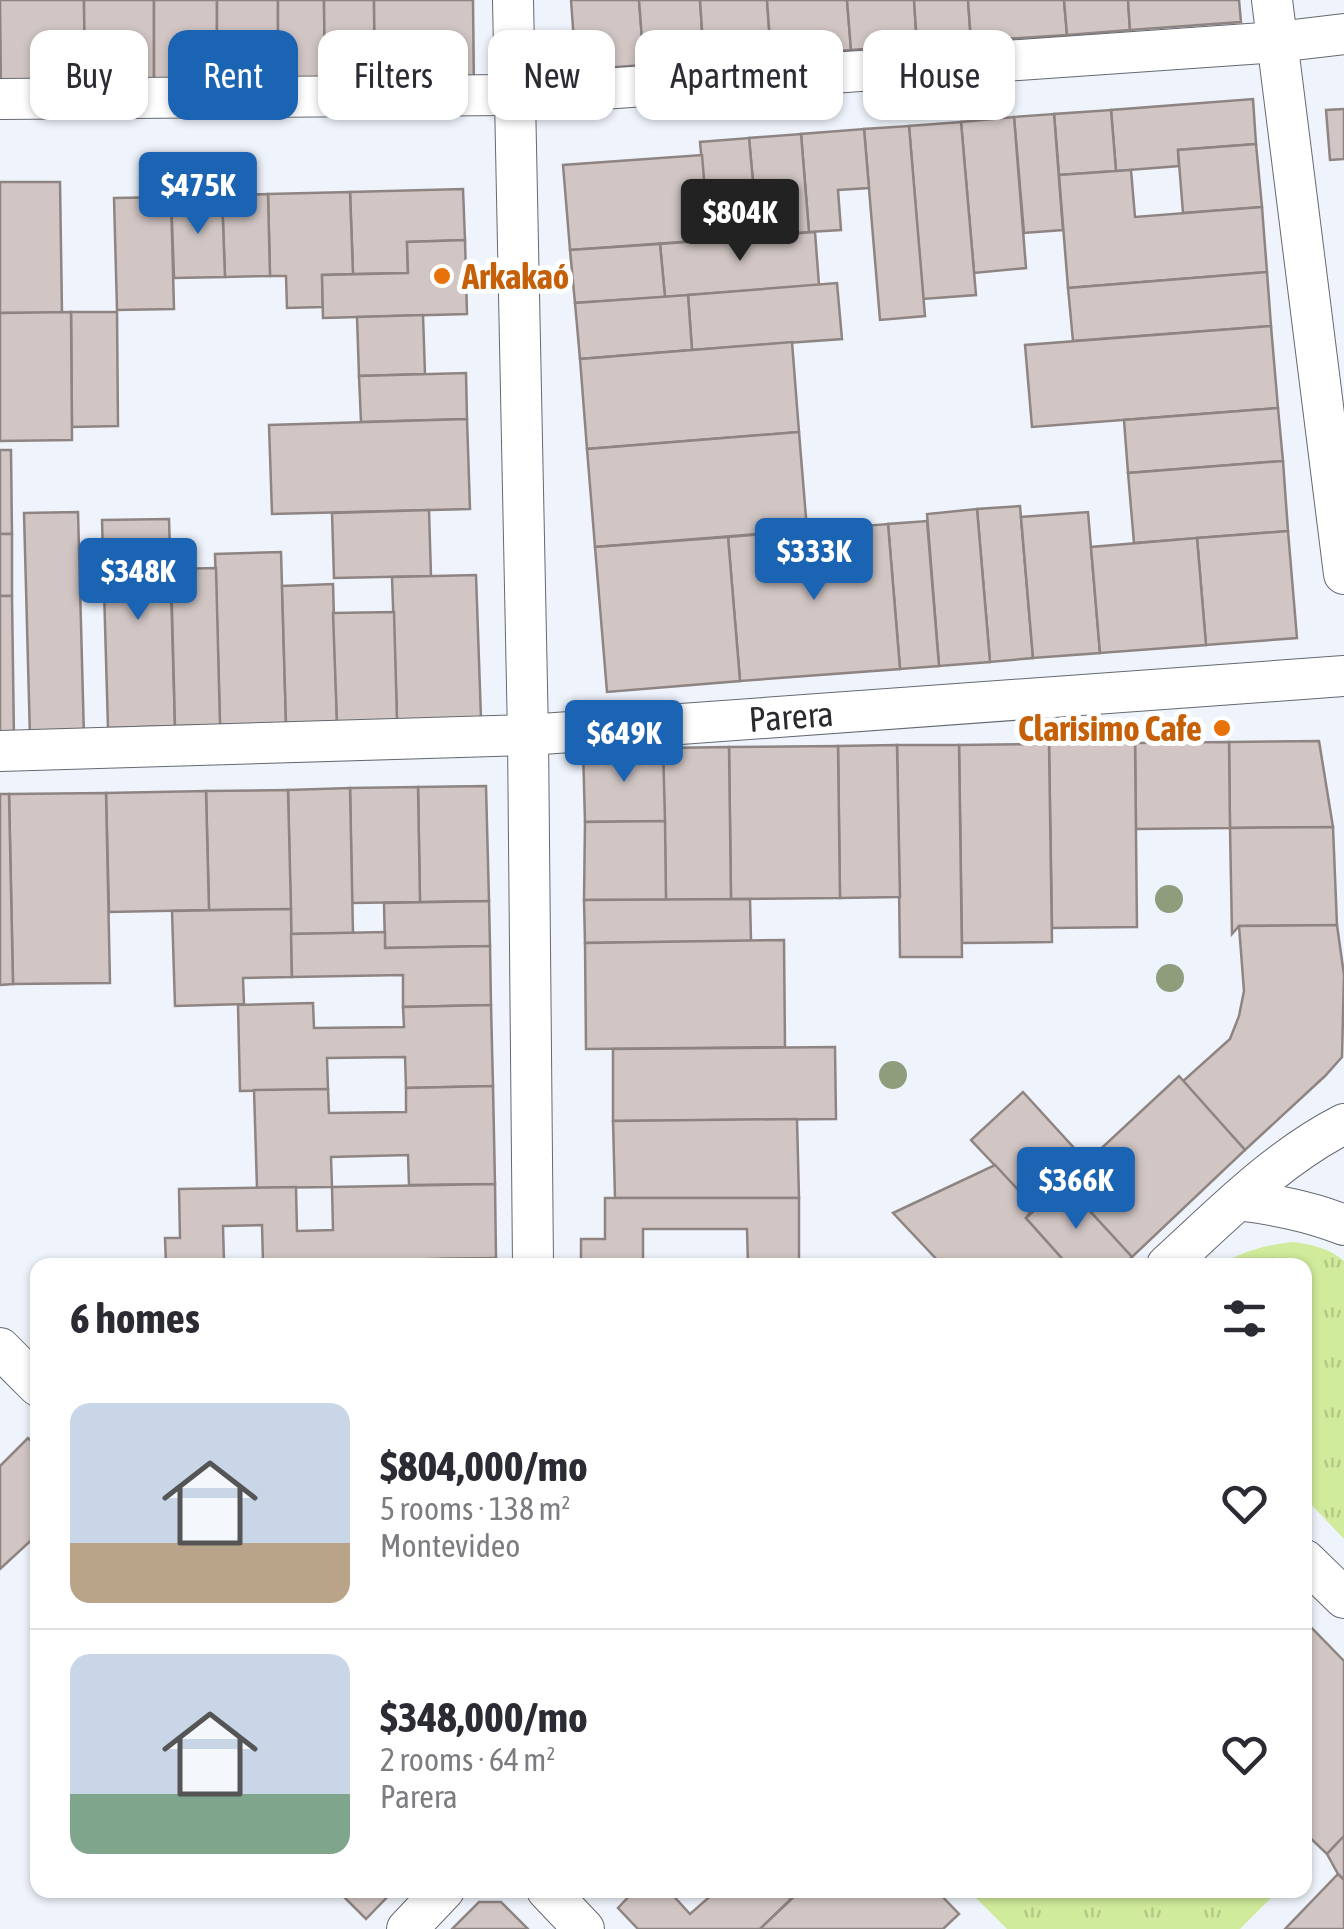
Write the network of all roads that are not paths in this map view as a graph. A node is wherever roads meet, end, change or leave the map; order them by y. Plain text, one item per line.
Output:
1 (513, 0) edge
2 (1272, 0) edge
3 (514, 30) edge
4 (1344, 34) edge
5 (1276, 42) junction
6 (615, 88) edge
7 (488, 95) edge
8 (0, 99) edge
9 (516, 120) edge
10 (1344, 574) edge
11 (1344, 676) edge
12 (528, 736) junction
13 (0, 751) edge
14 (1344, 1124) edge
15 (1238, 1200) junction
16 (1344, 1225) edge
17 (533, 1258) edge
18 (1175, 1258) edge
19 (0, 1348) edge
20 (30, 1378) edge
21 (1312, 1567) edge
22 (1344, 1598) edge
23 (436, 1898) edge
24 (555, 1898) edge
25 (407, 1929) edge
26 (584, 1929) edge

1 - 3 street
2 - 5 street
4 - 5 street
5 - 6 street
5 - 10 street
7 - 8 street
9 - 12 street
11 - 12 street, Parera
12 - 13 street, Parera
12 - 17 street
14 - 15 street
15 - 16 street
15 - 18 street
19 - 20 street
21 - 22 street
23 - 25 street
24 - 26 street

